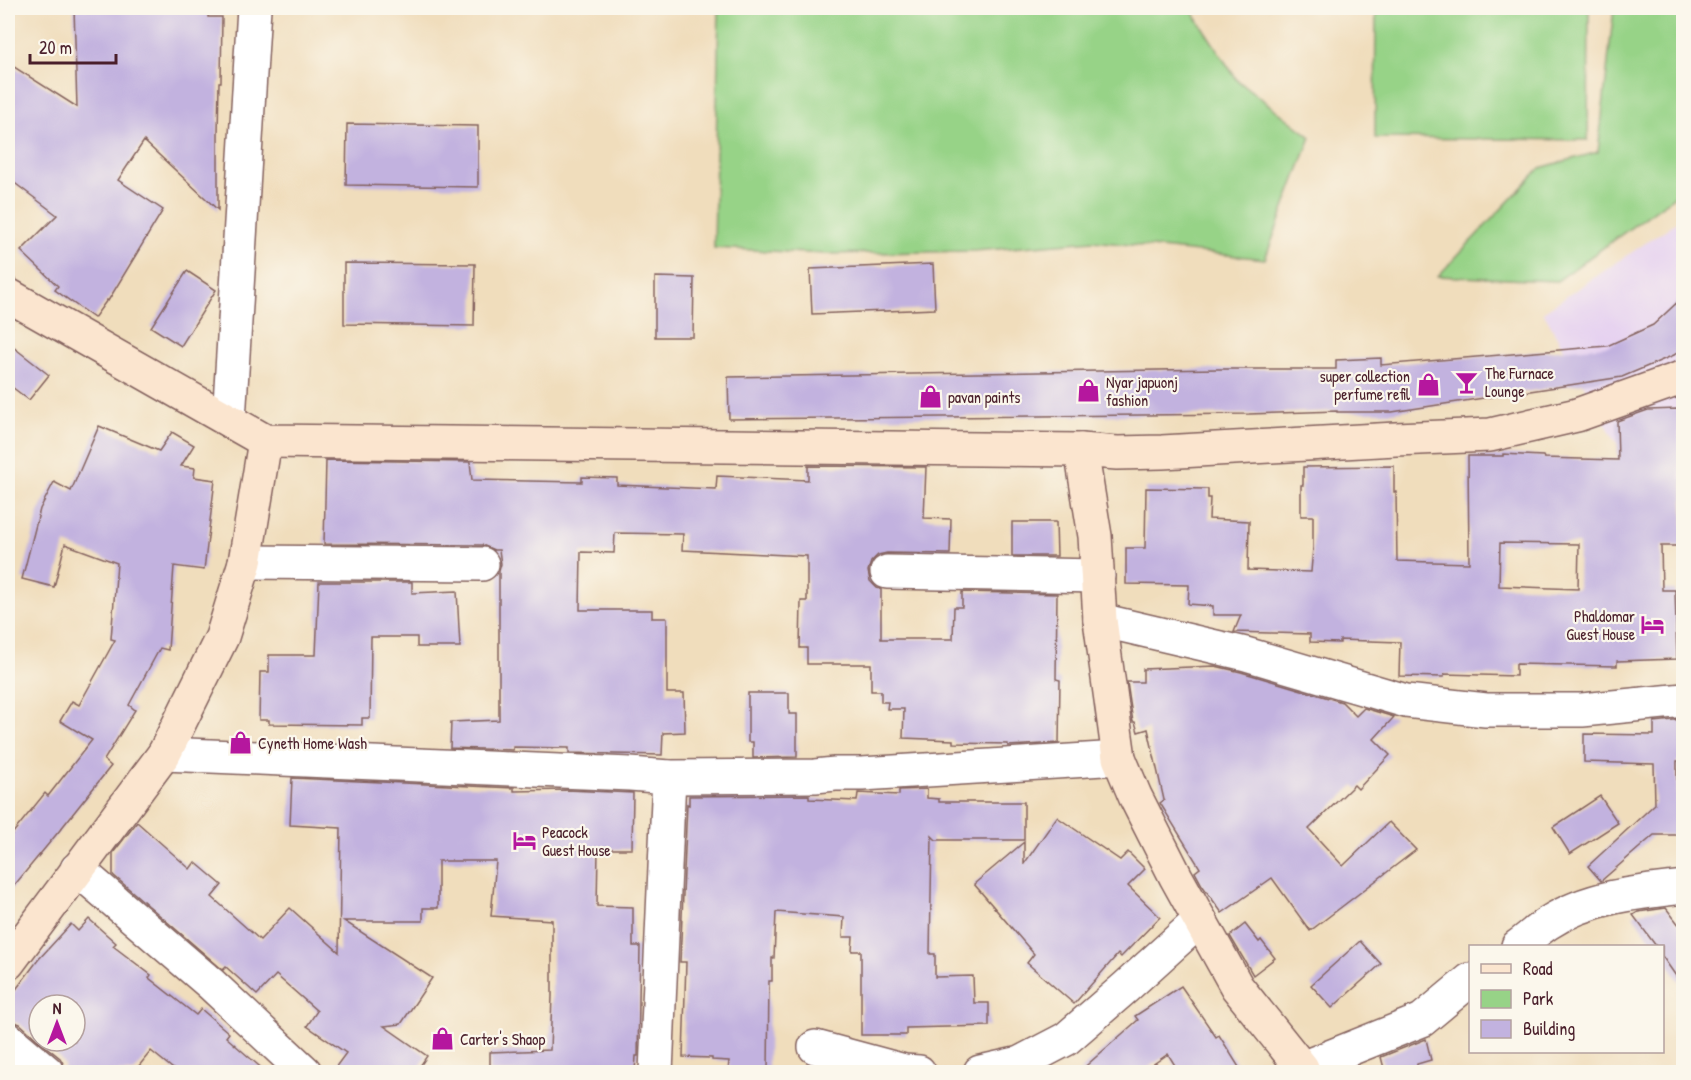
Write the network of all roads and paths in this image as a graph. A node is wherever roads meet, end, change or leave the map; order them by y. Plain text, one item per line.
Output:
1 (254, 8) edge
2 (8, 295) edge
3 (1683, 377) edge
4 (229, 420) junction
5 (265, 441) junction
6 (1081, 450) junction
7 (245, 561) junction
8 (482, 564) dead end
9 (886, 572) dead end
10 (1098, 576) junction
11 (1101, 620) junction
12 (1683, 700) edge
13 (164, 754) junction
14 (1119, 758) junction
15 (669, 777) junction
16 (77, 868) junction
17 (1683, 887) edge
18 (1200, 920) junction
19 (1519, 945) edge
20 (8, 963) edge
21 (1469, 981) edge
22 (8, 1039) edge
23 (815, 1047) dead end
24 (1302, 1070) edge
25 (47, 1072) edge
26 (305, 1072) edge
27 (656, 1072) edge
28 (919, 1072) edge
29 (980, 1072) edge

1 - 4 street
2 - 4 street
3 - 6 street
4 - 5 street
5 - 6 street
5 - 7 street
6 - 10 street
7 - 8 street
7 - 13 street
9 - 10 street
10 - 11 street
11 - 12 street
11 - 14 street
13 - 15 street
13 - 16 street
14 - 15 street
14 - 18 street
15 - 27 street
16 - 20 street
16 - 26 street
17 - 19 street
18 - 24 street
18 - 29 street
21 - 24 street
22 - 25 street
23 - 28 street

